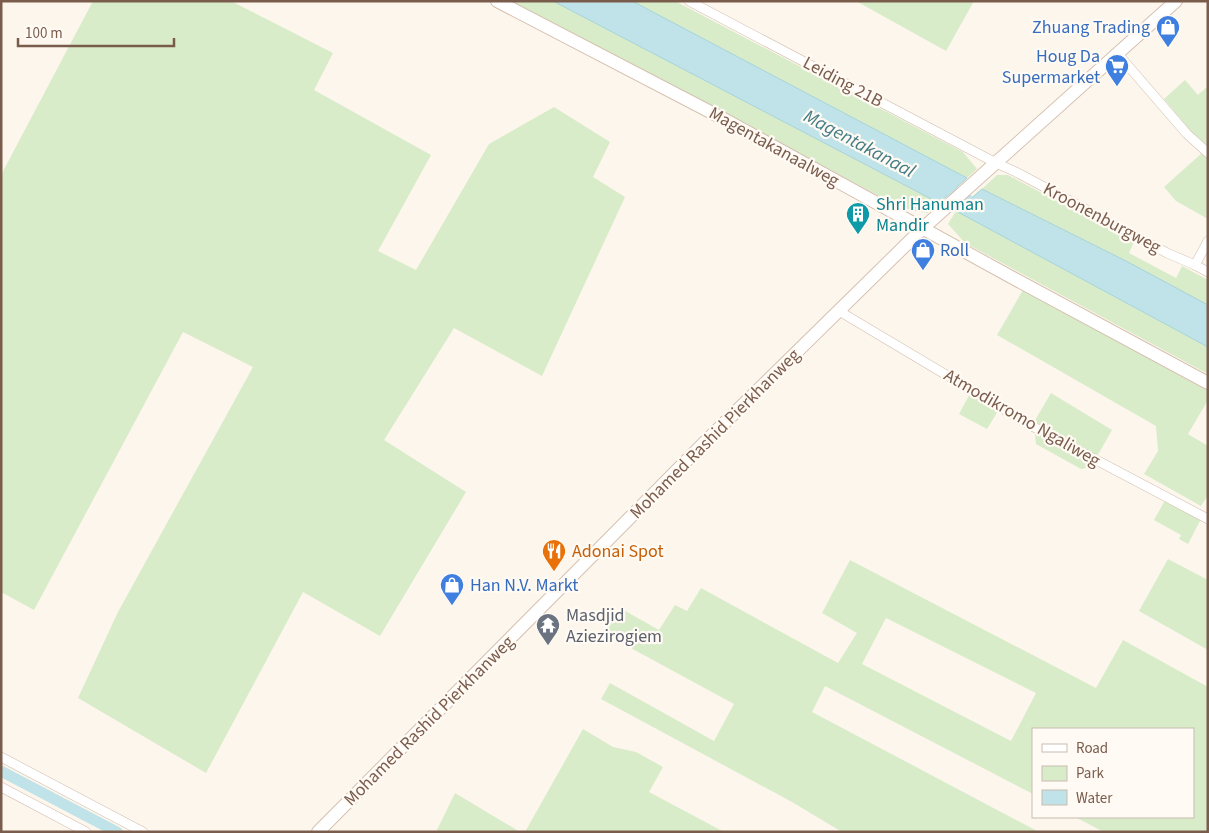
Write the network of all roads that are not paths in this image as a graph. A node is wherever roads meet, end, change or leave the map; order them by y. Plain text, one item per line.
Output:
1 (497, 1) edge
2 (689, 1) edge
3 (1176, 1) edge
4 (1118, 53) junction
5 (1208, 153) edge
6 (996, 163) junction
7 (922, 229) junction
8 (1208, 241) edge
9 (1195, 265) junction
10 (1208, 272) edge
11 (839, 312) junction
12 (1208, 383) edge
13 (1208, 519) edge
14 (1, 756) edge
15 (1, 787) edge
16 (86, 832) edge
17 (143, 832) edge
18 (318, 832) edge

1 - 7 street, Magentakanaalweg
2 - 6 street, Leiding 21B
3 - 4 street, Mohamed Rashid Pierkhanweg
4 - 5 street
4 - 6 street, Mohamed Rashid Pierkhanweg
6 - 7 street, Mohamed Rashid Pierkhanweg
6 - 9 street, Kroonenburgweg
7 - 11 street, Mohamed Rashid Pierkhanweg
7 - 12 street, Magentakanaalweg
8 - 9 street
9 - 10 street, Kroonenburgweg
11 - 13 street, Atmodikromo Ngaliweg
11 - 18 street, Mohamed Rashid Pierkhanweg
14 - 17 street
15 - 16 street

